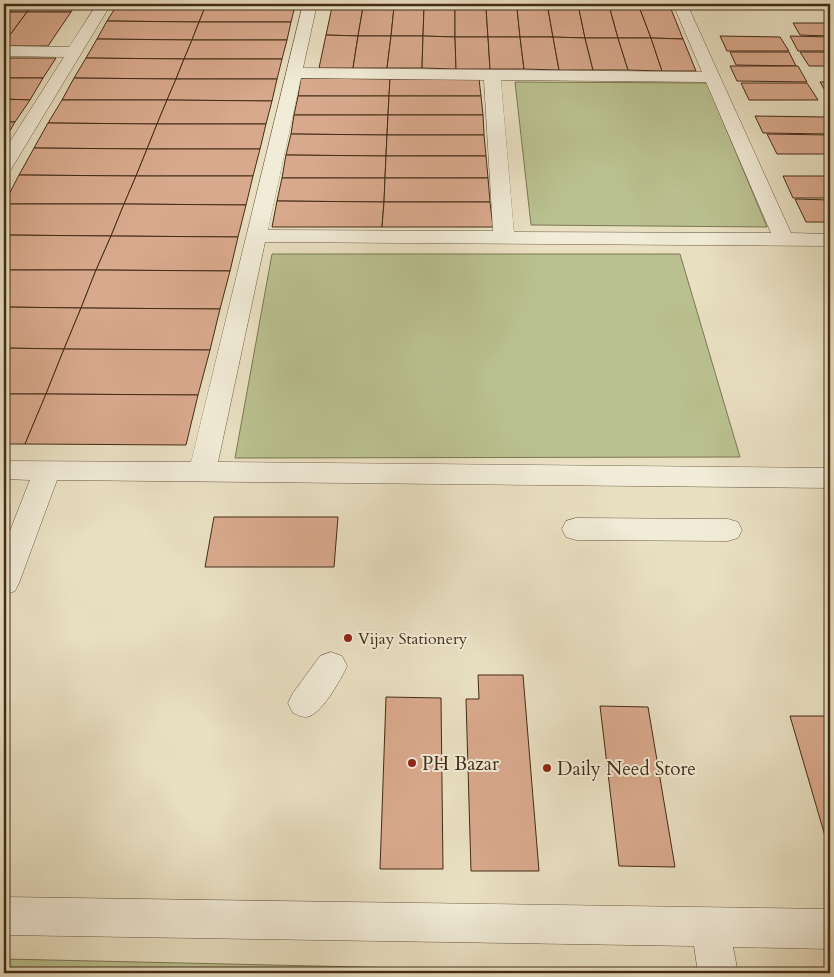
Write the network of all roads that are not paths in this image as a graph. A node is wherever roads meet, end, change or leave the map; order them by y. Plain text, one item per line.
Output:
1 (104, 4) edge
2 (310, 4) edge
3 (680, 4) edge
4 (738, 4) edge
5 (830, 4) edge
6 (4, 52) edge
7 (74, 52) junction
8 (294, 73) junction
9 (492, 74) junction
10 (712, 77) junction
11 (4, 166) edge
12 (256, 236) junction
13 (504, 238) junction
14 (784, 240) junction
15 (830, 240) edge
16 (4, 470) edge
17 (47, 470) junction
18 (202, 472) junction
19 (830, 478) edge
20 (576, 529) dead end
21 (728, 530) dead end
22 (4, 584) edge
23 (331, 666) dead end
24 (305, 703) dead end
25 (4, 916) edge
26 (710, 927) junction
27 (830, 929) edge
28 (718, 973) edge

1 - 7 street
2 - 8 street
3 - 10 street
4 - 5 street
6 - 7 street
7 - 11 street
8 - 9 street
8 - 12 street
9 - 10 street
9 - 13 street
10 - 14 street
12 - 13 street
12 - 18 street
13 - 14 street
14 - 15 street
16 - 17 street
17 - 18 street
17 - 22 street
18 - 19 street
20 - 21 street
23 - 24 street
25 - 26 street
26 - 27 street
26 - 28 street

